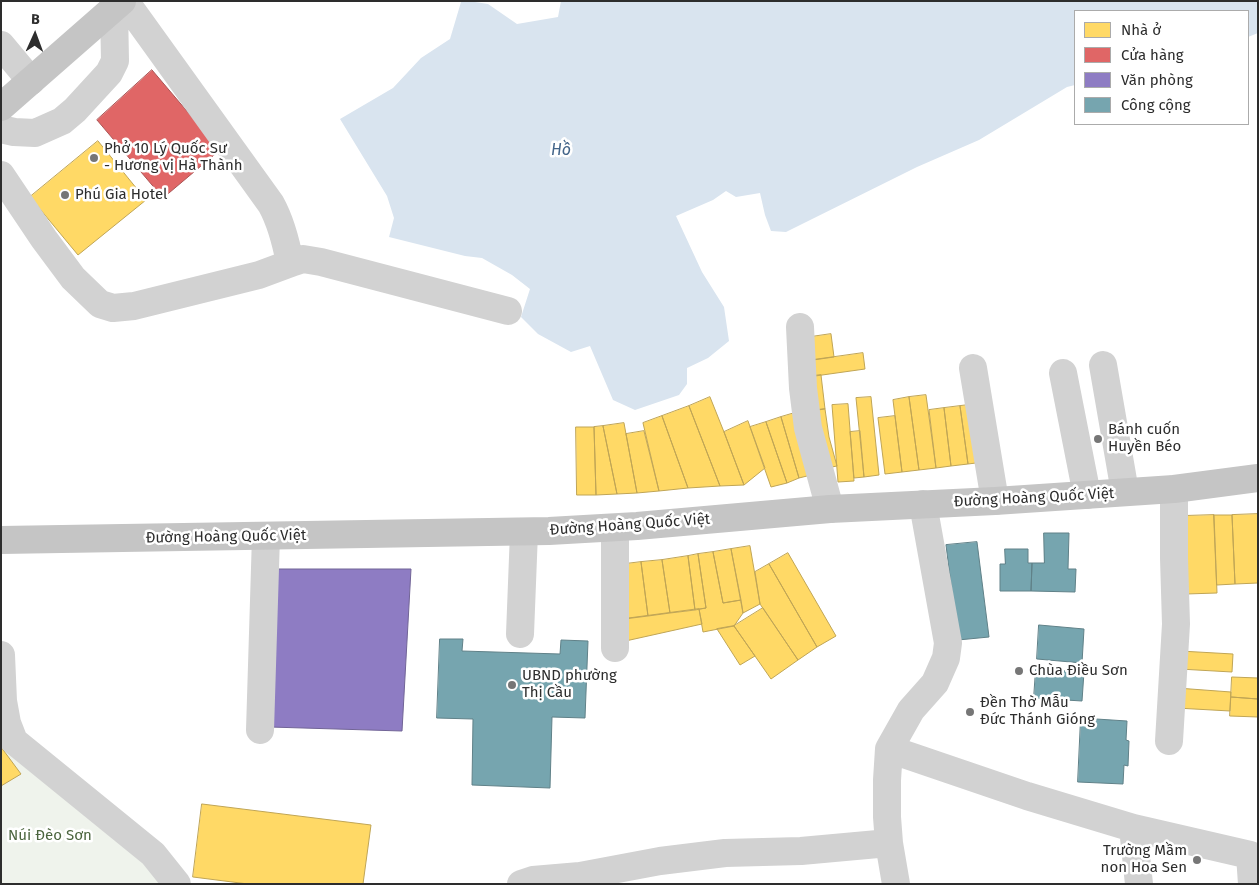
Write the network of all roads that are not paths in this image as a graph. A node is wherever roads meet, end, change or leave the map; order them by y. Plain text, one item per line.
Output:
1 (120, 4) edge
2 (1, 45) edge
3 (31, 81) junction
4 (1, 107) edge
5 (1, 129) edge
6 (1, 175) edge
7 (290, 263) junction
8 (508, 311) dead end
9 (800, 327) dead end
10 (1103, 365) dead end
11 (973, 368) dead end
12 (1063, 372) dead end
13 (1258, 478) edge
14 (1174, 489) junction
15 (1125, 492) junction
16 (1086, 495) junction
17 (996, 501) junction
18 (923, 504) junction
19 (830, 509) junction
20 (615, 528) junction
21 (524, 532) junction
22 (266, 536) junction
23 (1, 540) edge
24 (520, 634) dead end
25 (614, 648) dead end
26 (1, 655) edge
27 (260, 730) dead end
28 (1169, 741) dead end
29 (889, 749) junction
30 (1133, 828) junction
31 (888, 843) junction
32 (177, 884) edge
33 (521, 884) edge
34 (896, 884) edge
35 (1139, 884) edge
36 (1252, 884) edge

1 - 3 main road
1 - 5 street
1 - 7 street
2 - 3 street
3 - 4 main road
6 - 7 street
7 - 8 street
9 - 19 street
10 - 15 street
11 - 17 street
12 - 16 street
13 - 14 main road, Đường Hoàng Quốc Việt
14 - 15 main road, Đường Hoàng Quốc Việt
14 - 28 street
15 - 16 main road, Đường Hoàng Quốc Việt
16 - 17 main road, Đường Hoàng Quốc Việt
17 - 18 main road, Đường Hoàng Quốc Việt
18 - 19 main road, Đường Hoàng Quốc Việt
18 - 29 street
19 - 20 main road, Đường Hoàng Quốc Việt
20 - 21 main road, Đường Hoàng Quốc Việt
20 - 25 street
21 - 22 main road, Đường Hoàng Quốc Việt
21 - 24 street
22 - 23 main road, Đường Hoàng Quốc Việt
22 - 27 street
26 - 32 street
29 - 30 street
29 - 31 street
30 - 35 street
30 - 36 street
31 - 33 street
31 - 34 street

